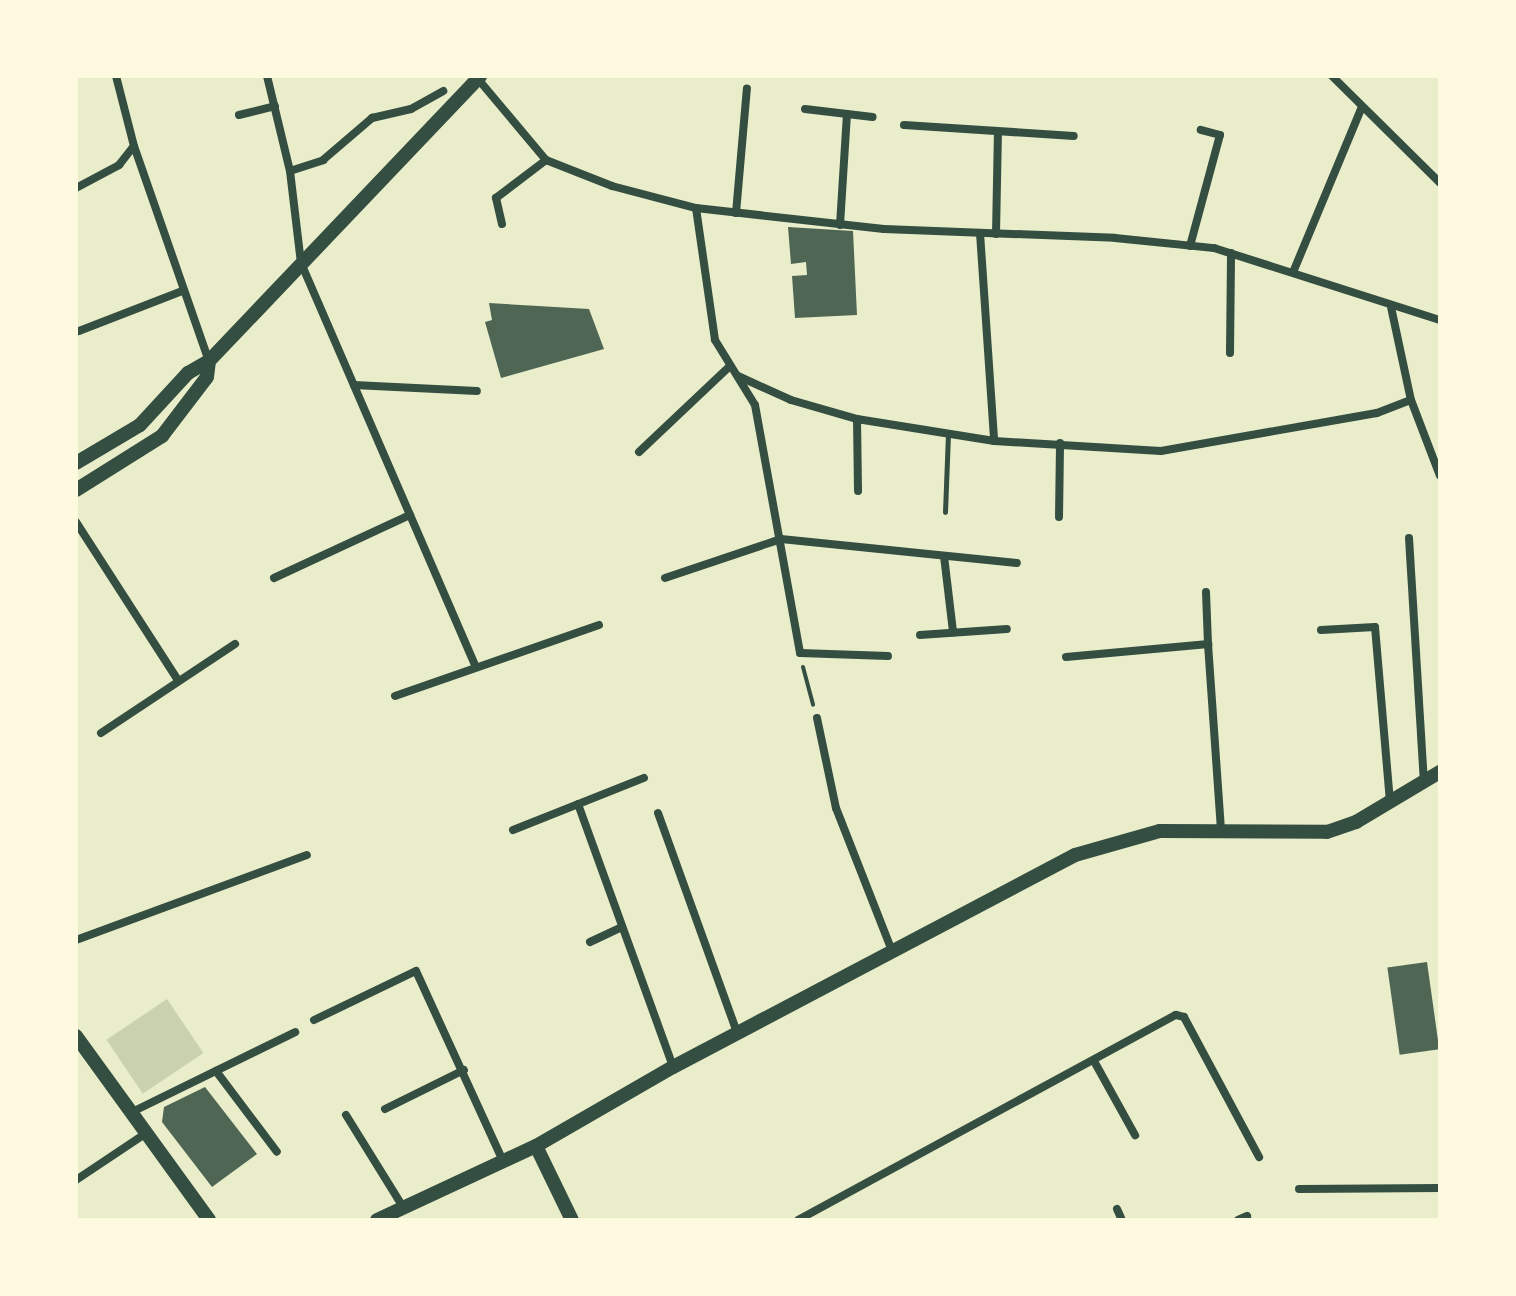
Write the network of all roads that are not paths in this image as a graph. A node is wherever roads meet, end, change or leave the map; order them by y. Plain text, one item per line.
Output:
1 (116, 76) edge
2 (267, 76) edge
3 (1332, 76) edge
4 (479, 78) edge
5 (747, 88) dead end
6 (443, 91) dead end
7 (275, 106) junction
8 (1362, 107) junction
9 (805, 109) dead end
10 (847, 114) junction
11 (239, 115) dead end
12 (873, 117) dead end
13 (904, 125) dead end
14 (1201, 130) dead end
15 (998, 133) junction
16 (1074, 136) dead end
17 (134, 146) junction
18 (546, 160) junction
19 (290, 171) junction
20 (1440, 183) edge
21 (76, 188) edge
22 (696, 208) junction
23 (736, 213) junction
24 (502, 224) dead end
25 (840, 225) junction
26 (980, 233) junction
27 (996, 234) junction
28 (1190, 246) junction
29 (1231, 253) junction
30 (301, 263) junction
31 (1294, 270) junction
32 (182, 291) junction
33 (1391, 307) junction
34 (1439, 320) edge
35 (79, 331) dead end
36 (1230, 353) dead end
37 (209, 361) junction
38 (730, 366) junction
39 (738, 376) junction
40 (354, 385) junction
41 (477, 391) dead end
42 (1411, 400) junction
43 (857, 419) junction
44 (948, 434) junction
45 (994, 441) junction
46 (1060, 443) junction
47 (639, 452) dead end
48 (76, 463) edge
49 (1440, 476) edge
50 (76, 490) edge
51 (858, 491) dead end
52 (945, 512) dead end
53 (410, 515) junction
54 (1059, 517) dead end
55 (76, 522) edge
56 (1409, 538) dead end
57 (781, 539) junction
58 (944, 556) junction
59 (1017, 563) dead end
60 (274, 578) dead end
61 (665, 578) dead end
62 (1206, 592) dead end
63 (599, 625) dead end
64 (1007, 629) dead end
65 (1321, 630) dead end
66 (953, 632) junction
67 (920, 635) dead end
68 (235, 644) dead end
69 (1208, 644) junction
70 (888, 656) dead end
71 (1066, 657) dead end
72 (475, 666) junction
73 (178, 680) junction
74 (395, 696) dead end
75 (817, 718) road end
76 (101, 733) dead end
77 (1440, 772) edge
78 (644, 778) dead end
79 (1424, 782) junction
80 (1390, 801) junction
81 (578, 804) junction
82 (658, 813) dead end
83 (1221, 828) junction
84 (513, 830) dead end
85 (307, 855) dead end
86 (622, 927) junction
87 (76, 940) edge
88 (590, 942) dead end
89 (892, 951) junction
90 (314, 1020) dead end
91 (295, 1032) dead end
92 (737, 1033) junction
93 (76, 1036) edge
94 (1094, 1061) junction
95 (673, 1067) junction
96 (464, 1070) junction
97 (216, 1071) junction
98 (385, 1109) dead end
99 (129, 1113) junction
100 (346, 1115) dead end
101 (145, 1134) junction
102 (1135, 1135) dead end
103 (536, 1146) junction
104 (277, 1152) dead end
105 (1259, 1157) dead end
106 (503, 1161) junction
107 (76, 1180) edge
108 (1440, 1188) edge
109 (1299, 1189) dead end
110 (403, 1207) junction
111 (1117, 1209) dead end
112 (209, 1220) edge
113 (377, 1220) edge
114 (572, 1220) edge
115 (798, 1220) edge
116 (1122, 1220) edge

1 - 17 street
2 - 7 street
3 - 8 street
4 - 18 street
4 - 30 street
5 - 23 street
6 - 19 street
7 - 11 street
7 - 19 street
8 - 20 street
8 - 31 street
9 - 10 street
10 - 12 street
10 - 25 street
13 - 15 street
14 - 28 street
15 - 16 street
15 - 27 street
17 - 21 street
17 - 32 street
18 - 22 street
18 - 24 street
19 - 30 street
22 - 23 street
22 - 38 street
23 - 25 street
25 - 26 street
26 - 27 street
26 - 45 street
27 - 28 street
28 - 29 street
29 - 31 street
29 - 36 street
30 - 37 street
30 - 40 street
31 - 33 street
32 - 35 street
32 - 37 street
33 - 34 street
33 - 42 street
37 - 48 street
37 - 50 street
38 - 39 street
38 - 47 street
39 - 43 street
39 - 57 street
40 - 41 street
40 - 53 street
42 - 46 street
42 - 49 street
43 - 44 street
43 - 51 street
44 - 45 street
44 - 52 lane
45 - 46 street
46 - 54 street
53 - 60 street
53 - 72 street
55 - 73 street
56 - 79 street
57 - 58 street
57 - 61 street
57 - 70 street
58 - 59 street
58 - 66 street
62 - 69 street
63 - 72 street
64 - 66 street
65 - 80 street
66 - 67 street
68 - 73 street
69 - 71 street
69 - 83 street
72 - 74 street
73 - 76 street
75 - 89 street
77 - 79 street
78 - 81 street
79 - 80 street
80 - 83 street
81 - 84 street
81 - 86 street
82 - 92 street
83 - 89 street
85 - 87 street
86 - 88 street
86 - 95 street
89 - 92 street
90 - 96 street
91 - 97 street
92 - 95 street
93 - 99 street
94 - 102 street
94 - 105 street
94 - 115 street
95 - 103 street
96 - 98 street
96 - 106 street
97 - 99 street
97 - 104 street
99 - 101 street
100 - 110 street
101 - 107 street
101 - 112 street
103 - 106 street
103 - 114 street
106 - 110 street
108 - 109 street
110 - 113 street
111 - 116 street

